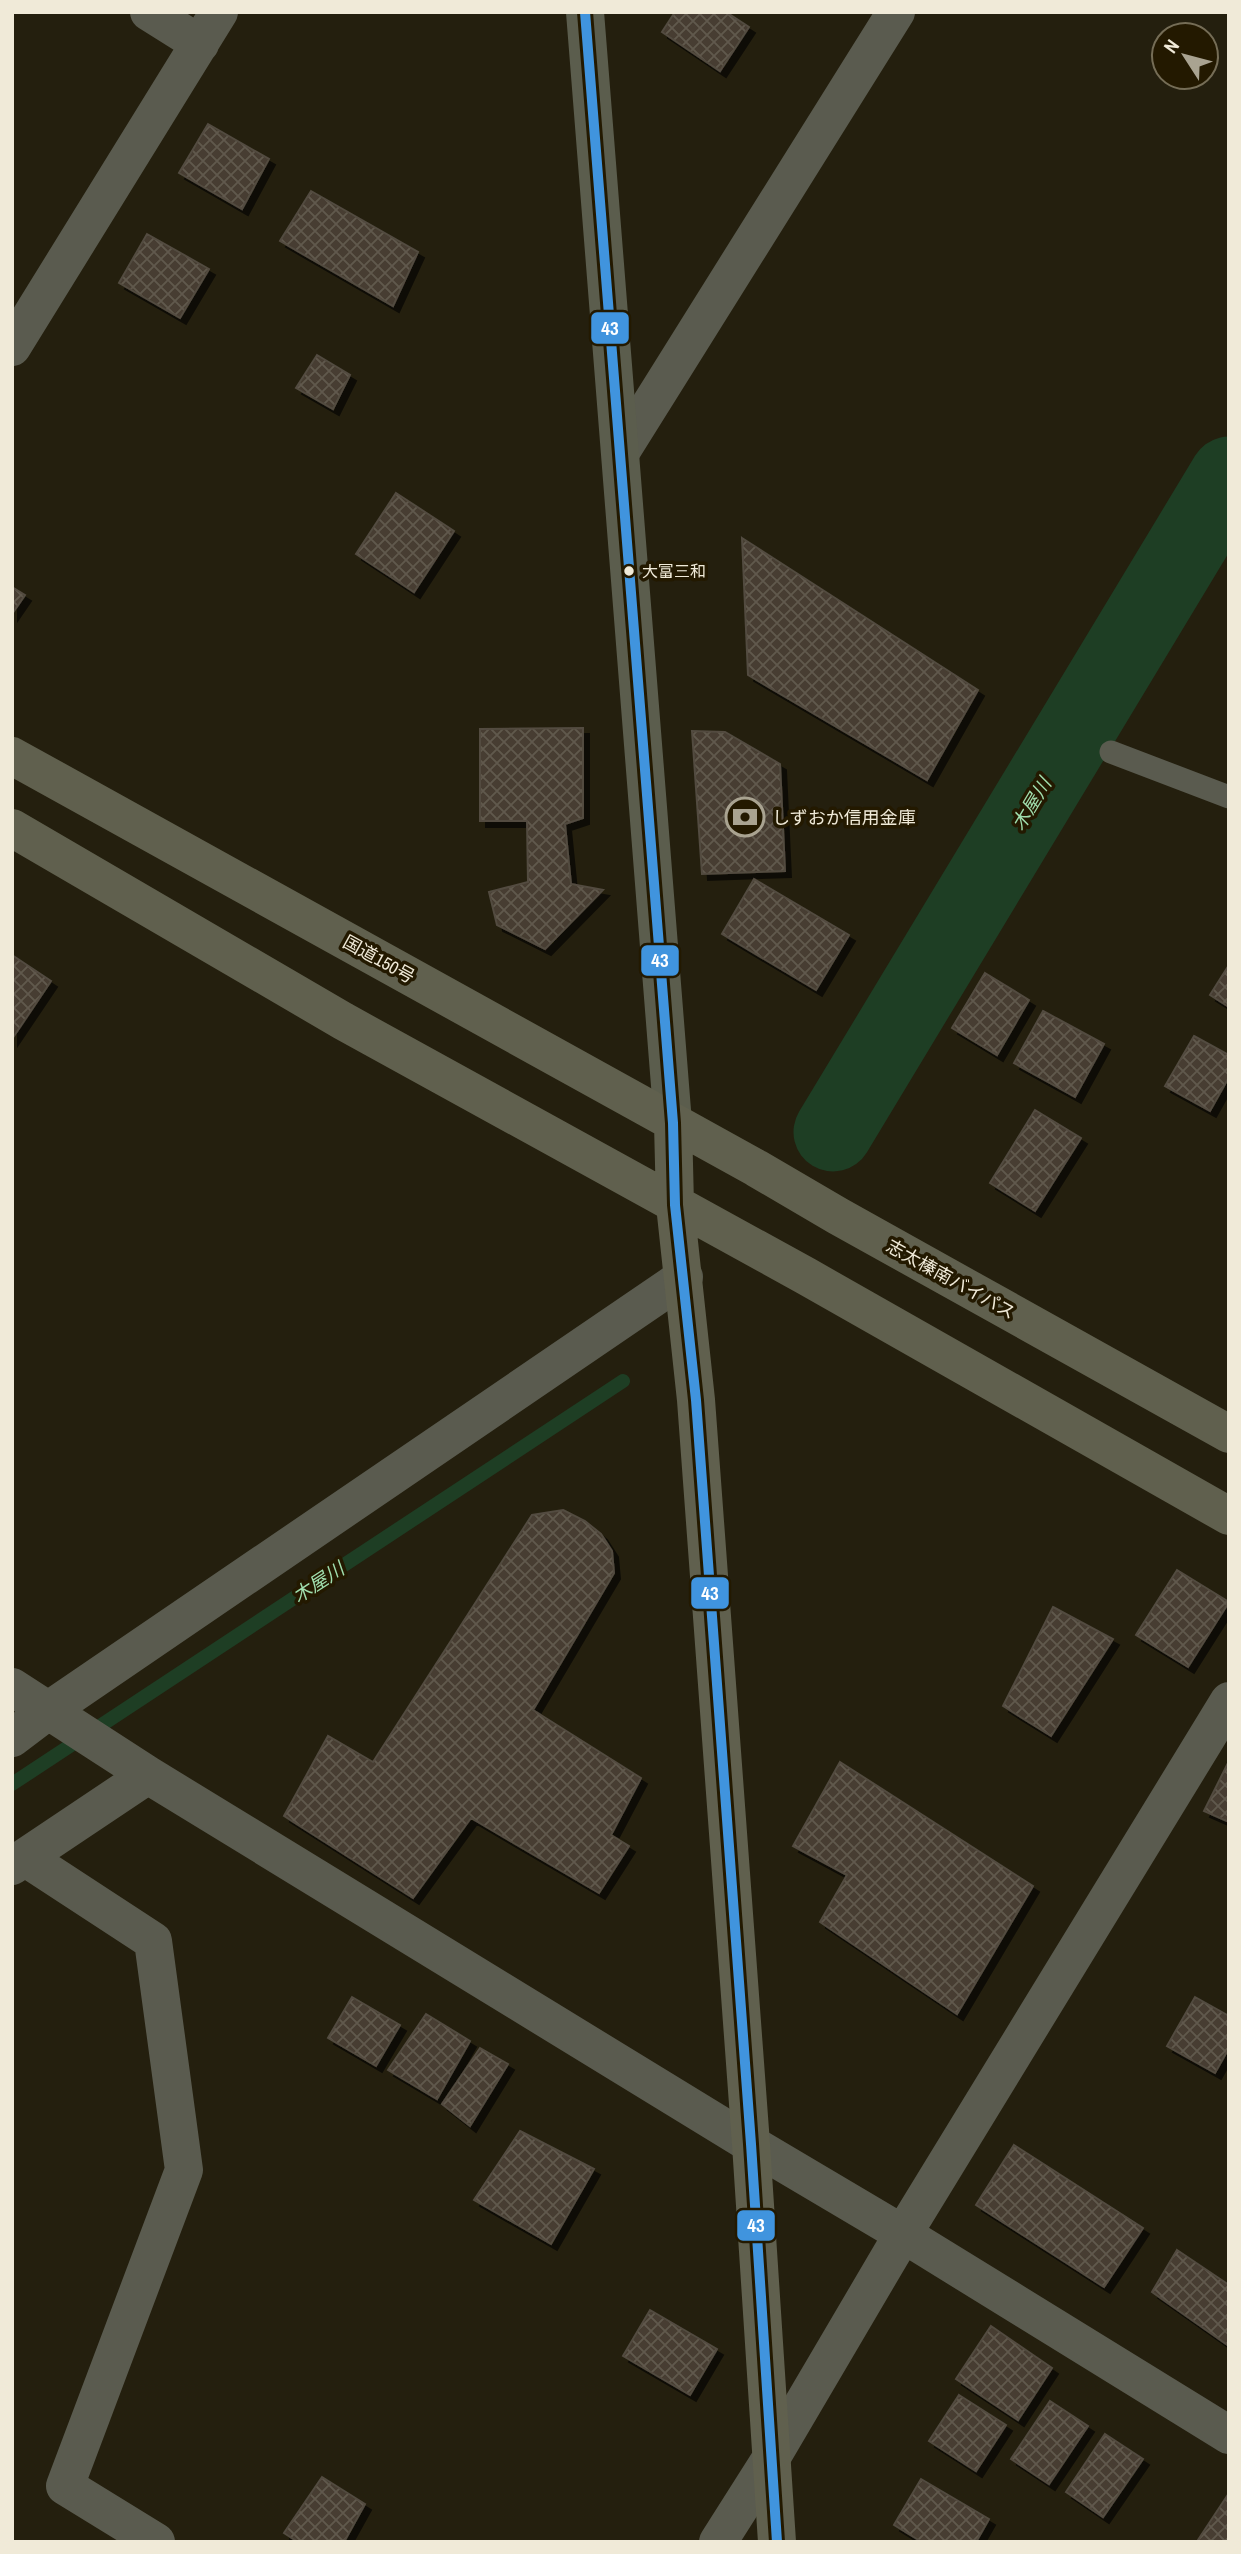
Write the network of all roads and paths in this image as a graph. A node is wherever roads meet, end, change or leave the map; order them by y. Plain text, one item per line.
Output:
1 (149, 12) edge
2 (586, 12) edge
3 (896, 12) edge
4 (210, 28) edge
5 (12, 347) edge
6 (622, 450) junction
7 (1111, 752) dead end
8 (12, 756) edge
9 (1229, 797) edge
10 (12, 828) edge
11 (673, 1123) junction
12 (675, 1205) junction
13 (684, 1277) junction
14 (1229, 1434) edge
15 (1229, 1516) edge
16 (12, 1687) edge
17 (1229, 1701) edge
18 (49, 1710) junction
19 (12, 1738) edge
20 (148, 1775) junction
21 (19, 1862) edge
22 (751, 2144) junction
23 (903, 2234) junction
24 (1229, 2435) edge
25 (770, 2460) junction
26 (156, 2542) edge
27 (718, 2542) edge
28 (777, 2542) edge

1 - 4 street
2 - 6 main road
3 - 6 street
4 - 5 street
6 - 11 main road
7 - 9 lane
8 - 11 highway, 国道150号
10 - 12 highway
11 - 12 highway
11 - 14 highway, 志太榛南バイパス
12 - 13 highway
12 - 15 highway
13 - 18 street
13 - 22 highway
16 - 18 street
17 - 23 street
18 - 19 street
18 - 20 street
20 - 21 street
20 - 22 street
21 - 26 street
22 - 23 street
22 - 25 highway
23 - 24 street
23 - 25 street
25 - 27 street
25 - 28 highway

